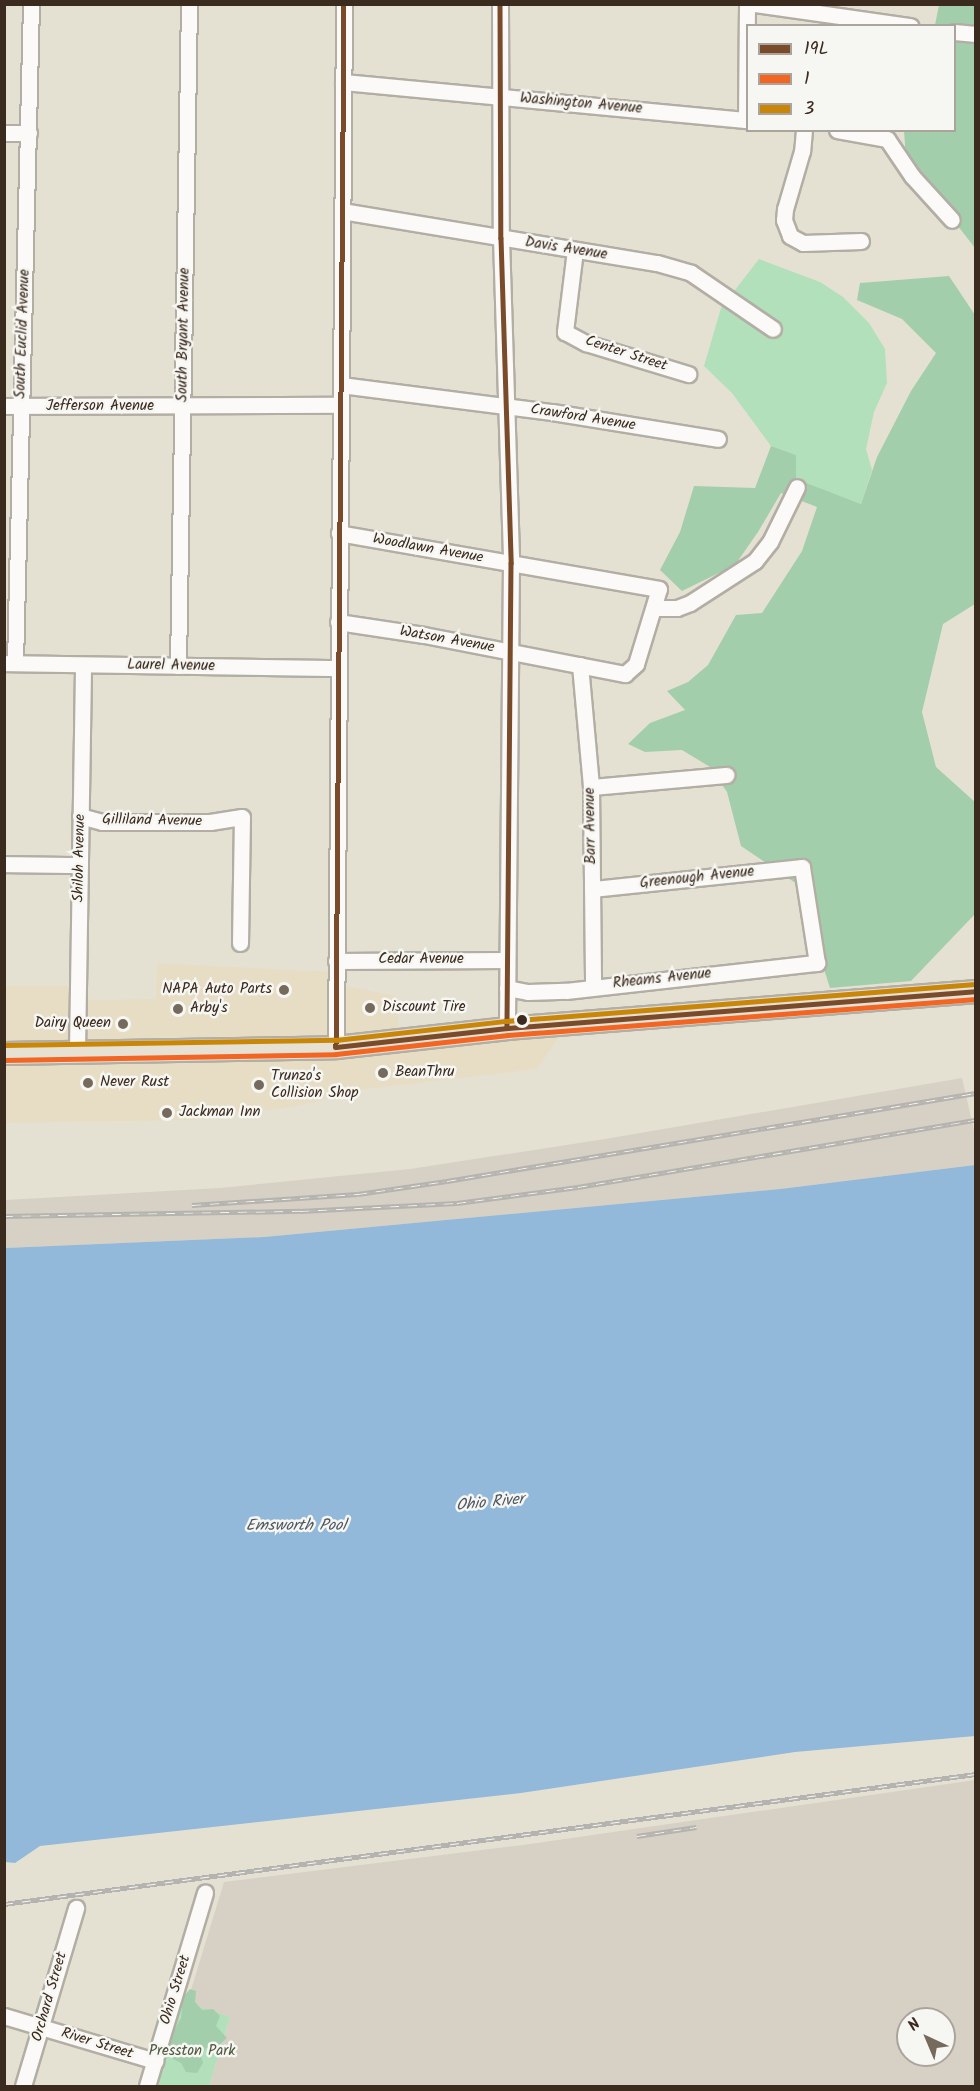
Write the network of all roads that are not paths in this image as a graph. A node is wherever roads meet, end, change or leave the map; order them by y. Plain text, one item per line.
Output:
1 (31, 4) edge
2 (189, 4) edge
3 (344, 4) edge
4 (500, 4) edge
5 (747, 4) edge
6 (755, 4) edge
7 (818, 19) edge
8 (747, 24) edge
9 (890, 24) edge
10 (956, 32) edge
11 (975, 34) edge
12 (343, 82) junction
13 (500, 96) junction
14 (746, 120) edge
15 (804, 132) edge
16 (848, 132) edge
17 (4, 133) edge
18 (29, 133) junction
19 (342, 211) junction
20 (952, 220) dead end
21 (501, 238) junction
22 (861, 241) dead end
23 (575, 250) junction
24 (774, 328) dead end
25 (688, 374) dead end
26 (341, 385) junction
27 (340, 405) junction
28 (4, 406) edge
29 (21, 406) junction
30 (506, 406) junction
31 (182, 408) junction
32 (718, 439) dead end
33 (797, 487) dead end
34 (339, 533) junction
35 (511, 563) junction
36 (654, 608) junction
37 (338, 622) junction
38 (508, 651) junction
39 (10, 663) edge
40 (82, 665) junction
41 (580, 665) junction
42 (178, 666) junction
43 (338, 668) junction
44 (726, 775) dead end
45 (591, 787) junction
46 (80, 816) junction
47 (4, 864) edge
48 (80, 865) junction
49 (592, 889) junction
50 (240, 943) dead end
51 (506, 960) junction
52 (336, 961) junction
53 (817, 963) joint
54 (593, 986) junction
55 (507, 988) junction
56 (975, 991) edge
57 (507, 1028) junction
58 (336, 1047) junction
59 (77, 1051) junction
60 (4, 1053) edge
61 (205, 1893) dead end
62 (76, 1908) dead end
63 (4, 2016) edge
64 (41, 2027) junction
65 (155, 2061) junction
66 (23, 2086) edge
67 (147, 2086) edge

1 - 18 street, South Euclid Avenue
2 - 31 street, South Bryant Avenue
3 - 12 street
4 - 13 street
5 - 8 street
6 - 7 street
7 - 9 street
10 - 11 street
12 - 13 street, Washington Avenue
12 - 19 street
13 - 14 street, Washington Avenue
13 - 21 street
15 - 22 street
16 - 20 street
17 - 18 street
18 - 29 street, South Euclid Avenue
19 - 21 street, Davis Avenue
19 - 26 street
21 - 23 street, Davis Avenue
21 - 30 street
23 - 24 street, Davis Avenue
23 - 25 street, Center Street
26 - 27 street
26 - 30 street, Crawford Avenue
27 - 31 street, Jefferson Avenue
27 - 34 street
28 - 29 street, Jefferson Avenue
29 - 31 street, Jefferson Avenue
29 - 39 street, South Euclid Avenue
30 - 32 street, Crawford Avenue
30 - 35 street
31 - 42 street, South Bryant Avenue
33 - 36 street
34 - 35 street, Woodlawn Avenue
34 - 37 street
35 - 36 street, Woodlawn Avenue
35 - 38 street
36 - 41 street, Watson Avenue
37 - 38 street, Watson Avenue
37 - 43 street
38 - 41 street, Watson Avenue
38 - 51 street
39 - 40 street, Laurel Avenue
40 - 42 street, Laurel Avenue
40 - 46 street, Shiloh Avenue
41 - 45 street, Barr Avenue
42 - 43 street, Laurel Avenue
43 - 52 street
44 - 45 street
45 - 49 street, Barr Avenue
46 - 48 street, Shiloh Avenue
46 - 50 street, Gilliland Avenue
47 - 48 street
48 - 59 street, Shiloh Avenue
49 - 53 street, Greenough Avenue
49 - 54 street, Barr Avenue
51 - 52 street, Cedar Avenue
51 - 55 street
52 - 58 street
53 - 54 street, Rheams Avenue
54 - 55 street, Rheams Avenue
55 - 57 street
56 - 57 highway
57 - 58 highway
58 - 59 highway
59 - 60 highway
61 - 65 street, Ohio Street
62 - 64 street, Orchard Street
63 - 64 street, River Street
64 - 65 street, River Street
64 - 66 street, Orchard Street
65 - 67 street, Ohio Street

